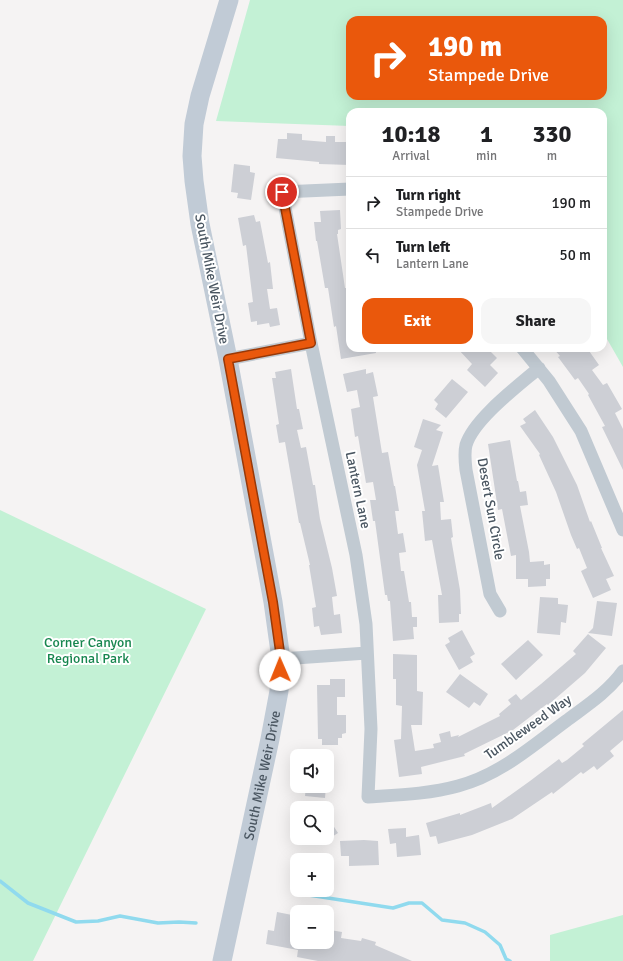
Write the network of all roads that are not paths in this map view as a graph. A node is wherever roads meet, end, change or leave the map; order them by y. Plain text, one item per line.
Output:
1 (229, 0) edge
2 (346, 189) edge
3 (311, 343) junction
4 (525, 352) edge
5 (228, 359) junction
6 (538, 368) junction
7 (623, 530) edge
8 (500, 611) dead end
9 (367, 653) junction
10 (281, 659) junction
11 (623, 671) edge
12 (368, 797) joint
13 (222, 961) edge

1 - 5 street, South Mike Weir Drive
2 - 3 street, Lantern Lane
3 - 5 street
3 - 9 street, Lantern Lane
4 - 6 street
5 - 10 street, South Mike Weir Drive
6 - 7 street
6 - 8 street, Desert Sun Circle
9 - 10 street
9 - 12 street, Lantern Lane
10 - 13 street, South Mike Weir Drive
11 - 12 street, Tumbleweed Way

